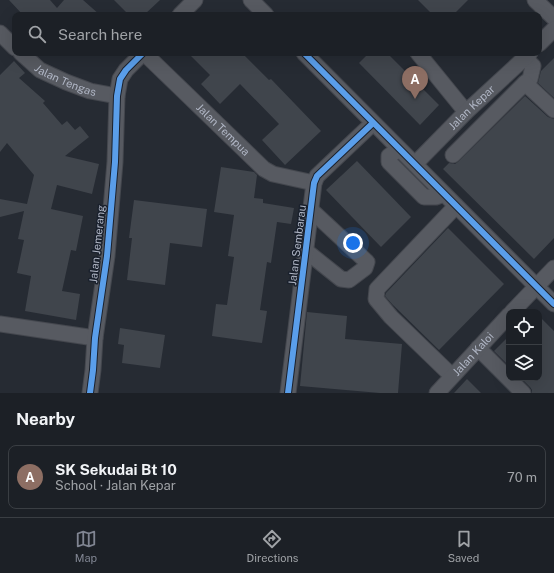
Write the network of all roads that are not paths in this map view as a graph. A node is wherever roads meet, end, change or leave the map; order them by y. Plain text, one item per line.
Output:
1 (195, 0) edge
2 (251, 0) edge
3 (535, 0) edge
4 (183, 12) edge
5 (263, 12) edge
6 (554, 18) edge
7 (554, 29) edge
8 (0, 33) edge
9 (542, 41) edge
10 (12, 45) edge
11 (24, 56) edge
12 (140, 56) edge
13 (146, 56) edge
14 (307, 56) edge
15 (420, 56) edge
16 (528, 56) edge
17 (525, 83) junction
18 (117, 96) junction
19 (554, 110) edge
20 (466, 112) junction
21 (373, 123) junction
22 (399, 149) junction
23 (453, 155) dead end
24 (415, 164) junction
25 (314, 183) junction
26 (444, 194) junction
27 (456, 206) junction
28 (311, 210) junction
29 (306, 251) junction
30 (554, 268) edge
31 (536, 286) junction
32 (554, 304) edge
33 (515, 309) edge
34 (506, 318) edge
35 (0, 324) edge
36 (95, 338) junction
37 (478, 348) junction
38 (452, 376) junction
39 (90, 393) edge
40 (288, 393) edge
41 (437, 393) edge
42 (523, 393) edge

1 - 4 street
2 - 5 street
3 - 6 street
7 - 9 street
8 - 10 street
11 - 18 street, Jalan Tengas
12 - 18 street, Jalan Jemerang
13 - 25 street, Jalan Tempua
14 - 21 street
15 - 20 street
16 - 17 street
16 - 20 street, Jalan Kepar
17 - 19 street
17 - 23 street
18 - 36 street, Jalan Jemerang
20 - 24 street, Jalan Kepar
21 - 22 street
21 - 25 street
22 - 24 street
22 - 26 street
24 - 26 street
25 - 28 street, Jalan Sembarau
26 - 27 street
27 - 31 street
27 - 38 street
28 - 29 street, Jalan Sembarau
28 - 29 street
29 - 40 street, Jalan Sembarau
30 - 31 street
31 - 32 street
31 - 33 street
34 - 37 street, Jalan Kaloi
35 - 36 street
36 - 39 street, Jalan Jemerang
37 - 38 street, Jalan Kaloi
37 - 42 street
38 - 41 street, Jalan Kaloi

